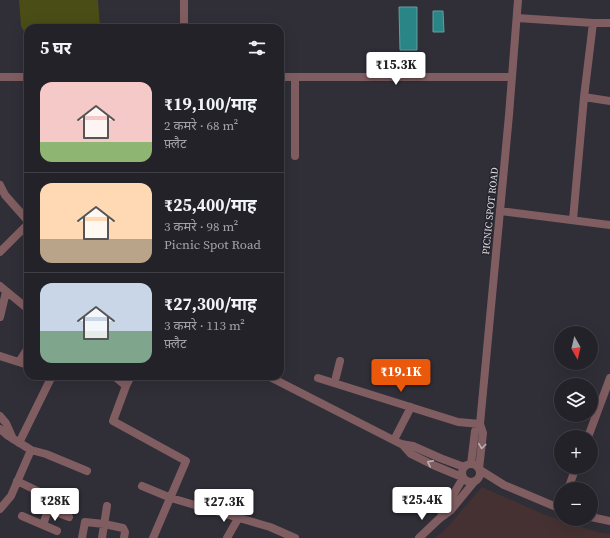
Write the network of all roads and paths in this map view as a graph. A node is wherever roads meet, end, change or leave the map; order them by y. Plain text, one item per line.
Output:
1 (184, 0) edge
2 (518, 0) edge
3 (517, 18) junction
4 (593, 23) junction
5 (610, 23) edge
6 (184, 24) edge
7 (284, 76) edge
8 (295, 76) junction
9 (0, 77) edge
10 (24, 77) edge
11 (512, 77) junction
12 (584, 97) junction
13 (610, 101) edge
14 (295, 156) dead end
15 (0, 185) edge
16 (2, 194) edge
17 (500, 211) junction
18 (24, 217) edge
19 (573, 220) junction
20 (610, 225) edge
21 (24, 228) edge
22 (0, 252) edge
23 (3, 289) edge
24 (24, 306) edge
25 (0, 317) edge
26 (24, 354) edge
27 (0, 356) edge
28 (340, 361) dead end
29 (19, 362) junction
30 (24, 364) edge
31 (336, 377) dead end
32 (318, 378) dead end
33 (610, 378) edge
34 (50, 380) edge
35 (119, 380) edge
36 (129, 380) edge
37 (276, 380) edge
38 (126, 386) junction
39 (411, 407) junction
40 (0, 416) edge
41 (480, 424) junction
42 (0, 429) edge
43 (591, 430) edge
44 (16, 441) junction
45 (398, 442) junction
46 (31, 450) junction
47 (468, 466) junction
48 (479, 470) junction
49 (87, 471) dead end
50 (463, 478) junction
51 (17, 481) junction
52 (476, 481) junction
53 (504, 485) junction
54 (142, 486) dead end
55 (171, 498) junction
56 (554, 505) edge
57 (107, 506) dead end
58 (0, 509) edge
59 (48, 509) junction
60 (22, 516) dead end
61 (69, 517) dead end
62 (239, 517) junction
63 (598, 518) edge
64 (439, 519) junction
65 (610, 521) edge
66 (104, 524) junction
67 (43, 525) junction
68 (57, 531) dead end
69 (82, 538) edge
70 (102, 538) edge
71 (124, 538) edge
72 (153, 538) edge
73 (227, 538) edge
74 (294, 538) edge
75 (419, 538) edge

1 - 6 street
2 - 3 street, PICNIC SPOT ROAD
3 - 4 street
3 - 11 street, PICNIC SPOT ROAD
4 - 5 street
4 - 12 street
7 - 8 street
8 - 11 street
8 - 14 street
9 - 10 street
11 - 17 street, PICNIC SPOT ROAD
12 - 13 street
12 - 19 street
15 - 16 street
16 - 18 street
17 - 19 street
17 - 41 street, PICNIC SPOT ROAD
19 - 20 street
21 - 22 street
23 - 24 street
23 - 25 street
26 - 29 street
27 - 29 street
28 - 31 street
29 - 30 street
32 - 39 street
33 - 43 street
34 - 44 street
35 - 38 street
36 - 38 street
37 - 45 street
38 - 55 street
39 - 41 street
39 - 45 street
40 - 44 street
41 - 47 street, PICNIC SPOT ROAD
41 -> 48 street, PICNIC SPOT ROAD
42 - 44 street
44 - 46 street
45 - 47 street
50 -> 45 street
46 - 49 street
46 - 51 street
47 - 48 street
47 - 50 street
48 - 52 street
48 - 53 street
50 - 52 street
50 - 64 street
51 - 58 street
51 - 59 street
52 - 53 street
52 - 64 street
53 - 56 street
54 - 55 street
55 - 62 street
55 - 72 street
57 - 66 street
59 - 61 street
59 - 67 street
60 - 67 street
62 - 73 street
62 - 74 street
63 - 65 street
64 - 75 street
66 - 69 street
66 - 70 street
66 - 71 street
67 - 68 street

